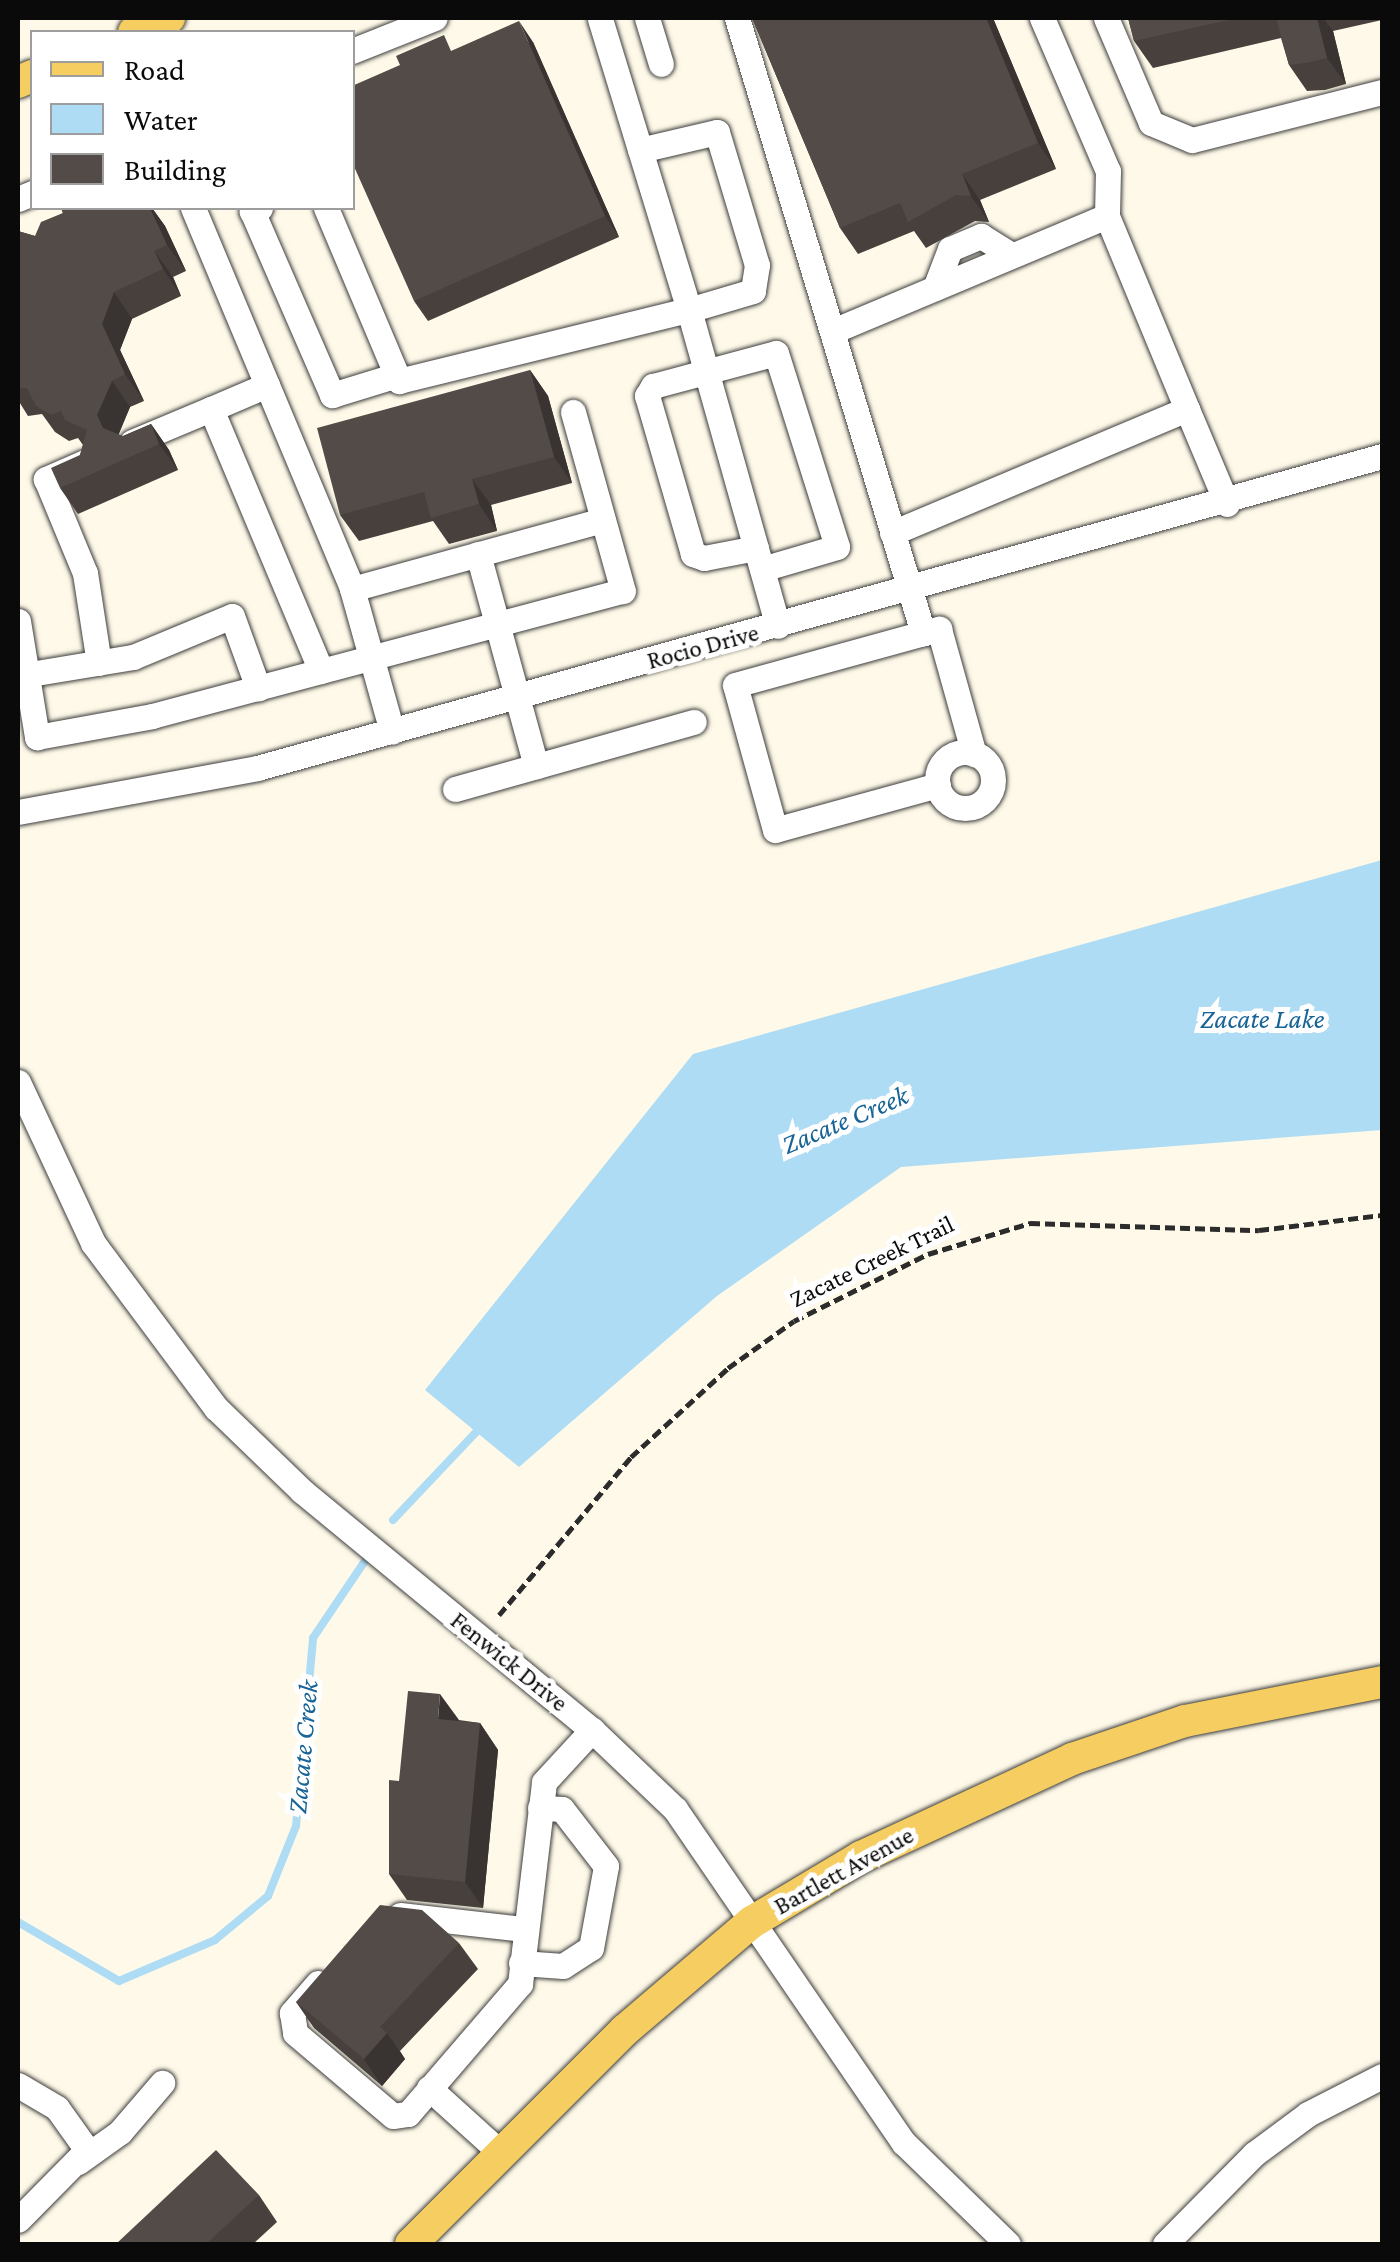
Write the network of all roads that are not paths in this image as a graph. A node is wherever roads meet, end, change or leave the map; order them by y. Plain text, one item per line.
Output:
1 (169, 18) edge
2 (600, 18) edge
3 (647, 18) edge
4 (737, 18) edge
5 (1042, 18) edge
6 (1106, 18) edge
7 (418, 21) edge
8 (139, 30) edge
9 (355, 49) edge
10 (662, 64) dead end
11 (1382, 92) edge
12 (640, 150) junction
13 (194, 210) edge
14 (256, 210) edge
15 (327, 210) edge
16 (1107, 216) junction
17 (689, 310) junction
18 (833, 330) junction
19 (707, 374) junction
20 (396, 375) junction
21 (267, 384) junction
22 (211, 408) junction
23 (1187, 409) junction
24 (573, 412) dead end
25 (132, 442) edge
26 (1382, 456) edge
27 (90, 460) edge
28 (1226, 504) junction
29 (603, 520) junction
30 (892, 533) junction
31 (478, 554) junction
32 (759, 558) junction
33 (352, 589) junction
34 (909, 591) junction
35 (18, 621) edge
36 (497, 624) junction
37 (778, 626) junction
38 (923, 633) junction
39 (372, 658) junction
40 (99, 663) junction
41 (321, 671) junction
42 (22, 676) edge
43 (258, 688) junction
44 (516, 698) junction
45 (694, 722) dead end
46 (392, 731) junction
47 (974, 754) junction
48 (536, 766) junction
49 (938, 786) junction
50 (455, 789) dead end
51 (18, 812) edge
52 (18, 1082) edge
53 (1382, 1682) edge
54 (592, 1730) junction
55 (540, 1808) junction
56 (752, 1922) junction
57 (369, 1924) edge
58 (522, 1928) junction
59 (521, 1963) junction
60 (330, 1969) edge
61 (1382, 2076) edge
62 (162, 2083) dead end
63 (18, 2084) edge
64 (430, 2088) junction
65 (502, 2154) junction
66 (78, 2162) junction
67 (18, 2220) edge
68 (411, 2244) edge
69 (1008, 2244) edge
70 (1165, 2244) edge

1 - 8 main road
2 - 12 street
3 - 10 street
4 - 18 street
5 - 16 street
6 - 11 street
7 - 9 street
12 - 17 street
12 - 17 street
13 - 21 street
14 - 20 street
15 - 20 street
16 - 18 street
16 - 23 street
17 - 19 street
17 - 20 street
18 - 30 street
19 - 32 street
19 - 32 street
19 - 32 street
21 - 22 street
21 - 33 street
22 - 25 street
22 - 41 street
23 - 28 street
23 - 30 street
24 - 29 street
26 - 28 street, Rocio Drive
27 - 40 street
28 - 34 street, Rocio Drive
29 - 31 street
29 - 36 street
30 - 34 street
31 - 33 street
31 - 36 street
32 - 37 street
33 - 39 street
34 - 37 street, Rocio Drive
34 - 38 street
35 - 42 street
36 - 39 street
36 - 44 street
37 - 44 street, Rocio Drive
38 - 47 street
38 - 49 street
39 - 41 street
39 - 46 street
40 - 42 street
40 - 43 street
41 - 43 street
42 - 43 street
44 - 46 street, Rocio Drive
44 - 48 street
45 - 48 street
46 - 51 street, Rocio Drive
47 - 49 street
47 - 49 street
48 - 50 street
52 - 54 street, Fenwick Drive
53 - 56 main road, Bartlett Avenue
54 - 55 street
54 - 56 street, Fenwick Drive
55 - 58 street
55 - 59 street
56 - 65 main road, Bartlett Avenue
56 - 69 street, Fenwick Drive
57 - 58 street
58 - 59 street
59 - 64 street
60 - 64 street
61 - 70 street
62 - 66 street
63 - 66 street
64 - 65 street
65 - 68 main road, Bartlett Avenue
66 - 67 street

